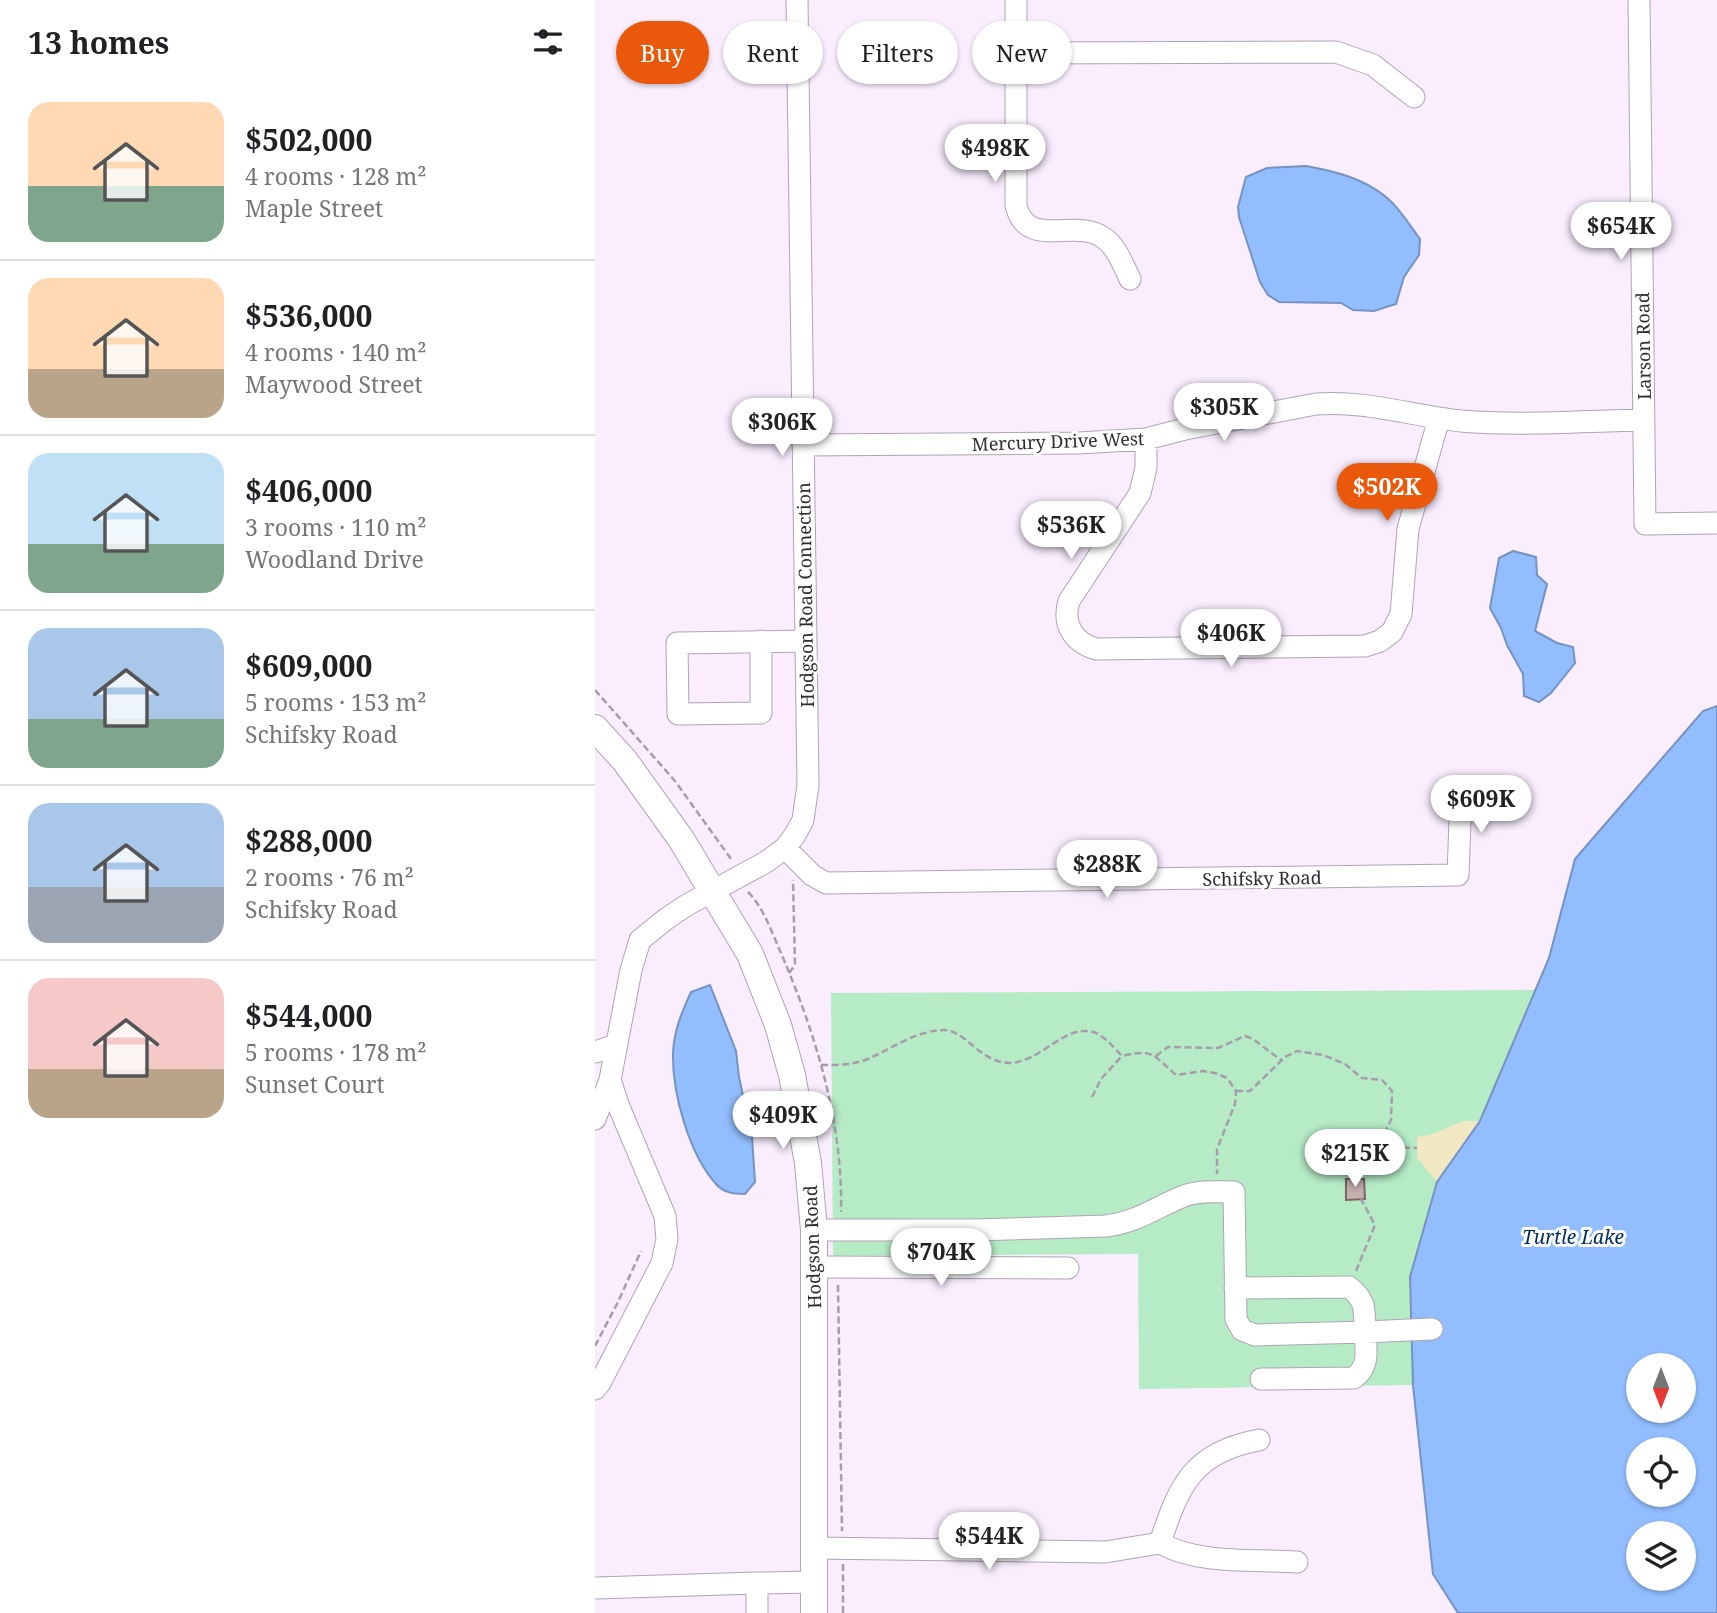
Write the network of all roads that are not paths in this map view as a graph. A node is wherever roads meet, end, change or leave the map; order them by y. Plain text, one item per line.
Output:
1 (797, 0) edge
2 (1016, 0) edge
3 (1639, 0) edge
4 (1016, 21) edge
5 (1072, 53) edge
6 (1016, 84) edge
7 (1414, 97) dead end
8 (1130, 279) dead end
9 (1439, 418) junction
10 (1644, 420) junction
11 (1146, 439) junction
12 (803, 445) junction
13 (1717, 523) edge
14 (761, 641) junction
15 (806, 641) junction
16 (595, 728) edge
17 (1461, 793) dead end
18 (785, 848) junction
19 (713, 891) junction
20 (616, 1045) junction
21 (595, 1052) edge
22 (611, 1080) junction
23 (595, 1119) edge
24 (814, 1230) junction
25 (814, 1267) junction
26 (1068, 1268) dead end
27 (1235, 1288) junction
28 (1432, 1329) dead end
29 (1365, 1332) junction
30 (1261, 1378) dead end
31 (595, 1389) edge
32 (1259, 1440) dead end
33 (1160, 1543) junction
34 (814, 1548) junction
35 (1297, 1562) dead end
36 (814, 1582) junction
37 (757, 1583) junction
38 (595, 1588) edge
39 (757, 1613) edge
40 (814, 1613) edge

1 - 12 street, Hodgson Road Connection
2 - 4 street
3 - 10 street, Larson Road
5 - 7 street
6 - 8 street
9 - 10 street, Mercury Drive West
9 - 11 street, Mercury Drive West
9 - 11 street
10 - 13 street, Larson Road
11 - 12 street, Mercury Drive West
12 - 15 street, Hodgson Road Connection
14 - 14 street
14 - 15 street
15 - 18 street, Hodgson Road Connection
16 - 19 main road, Hodgson Road
17 - 18 street, Schifsky Road
18 - 19 street, Hodgson Road Connection
19 - 20 street, Hodgson Road Connection
19 - 24 main road, Hodgson Road
20 - 21 street
20 - 22 street, Hodgson Road Connection
22 - 23 street
22 - 31 street
24 - 25 main road, Hodgson Road
24 - 27 street
25 - 26 street
25 - 34 main road, Hodgson Road
27 - 29 street
27 - 29 street
28 - 29 street
29 - 30 street
32 - 33 street
33 - 34 street
33 - 35 street
34 - 36 main road, Hodgson Road
36 - 37 street
36 - 40 main road, Hodgson Road
37 - 38 street
37 - 39 street

